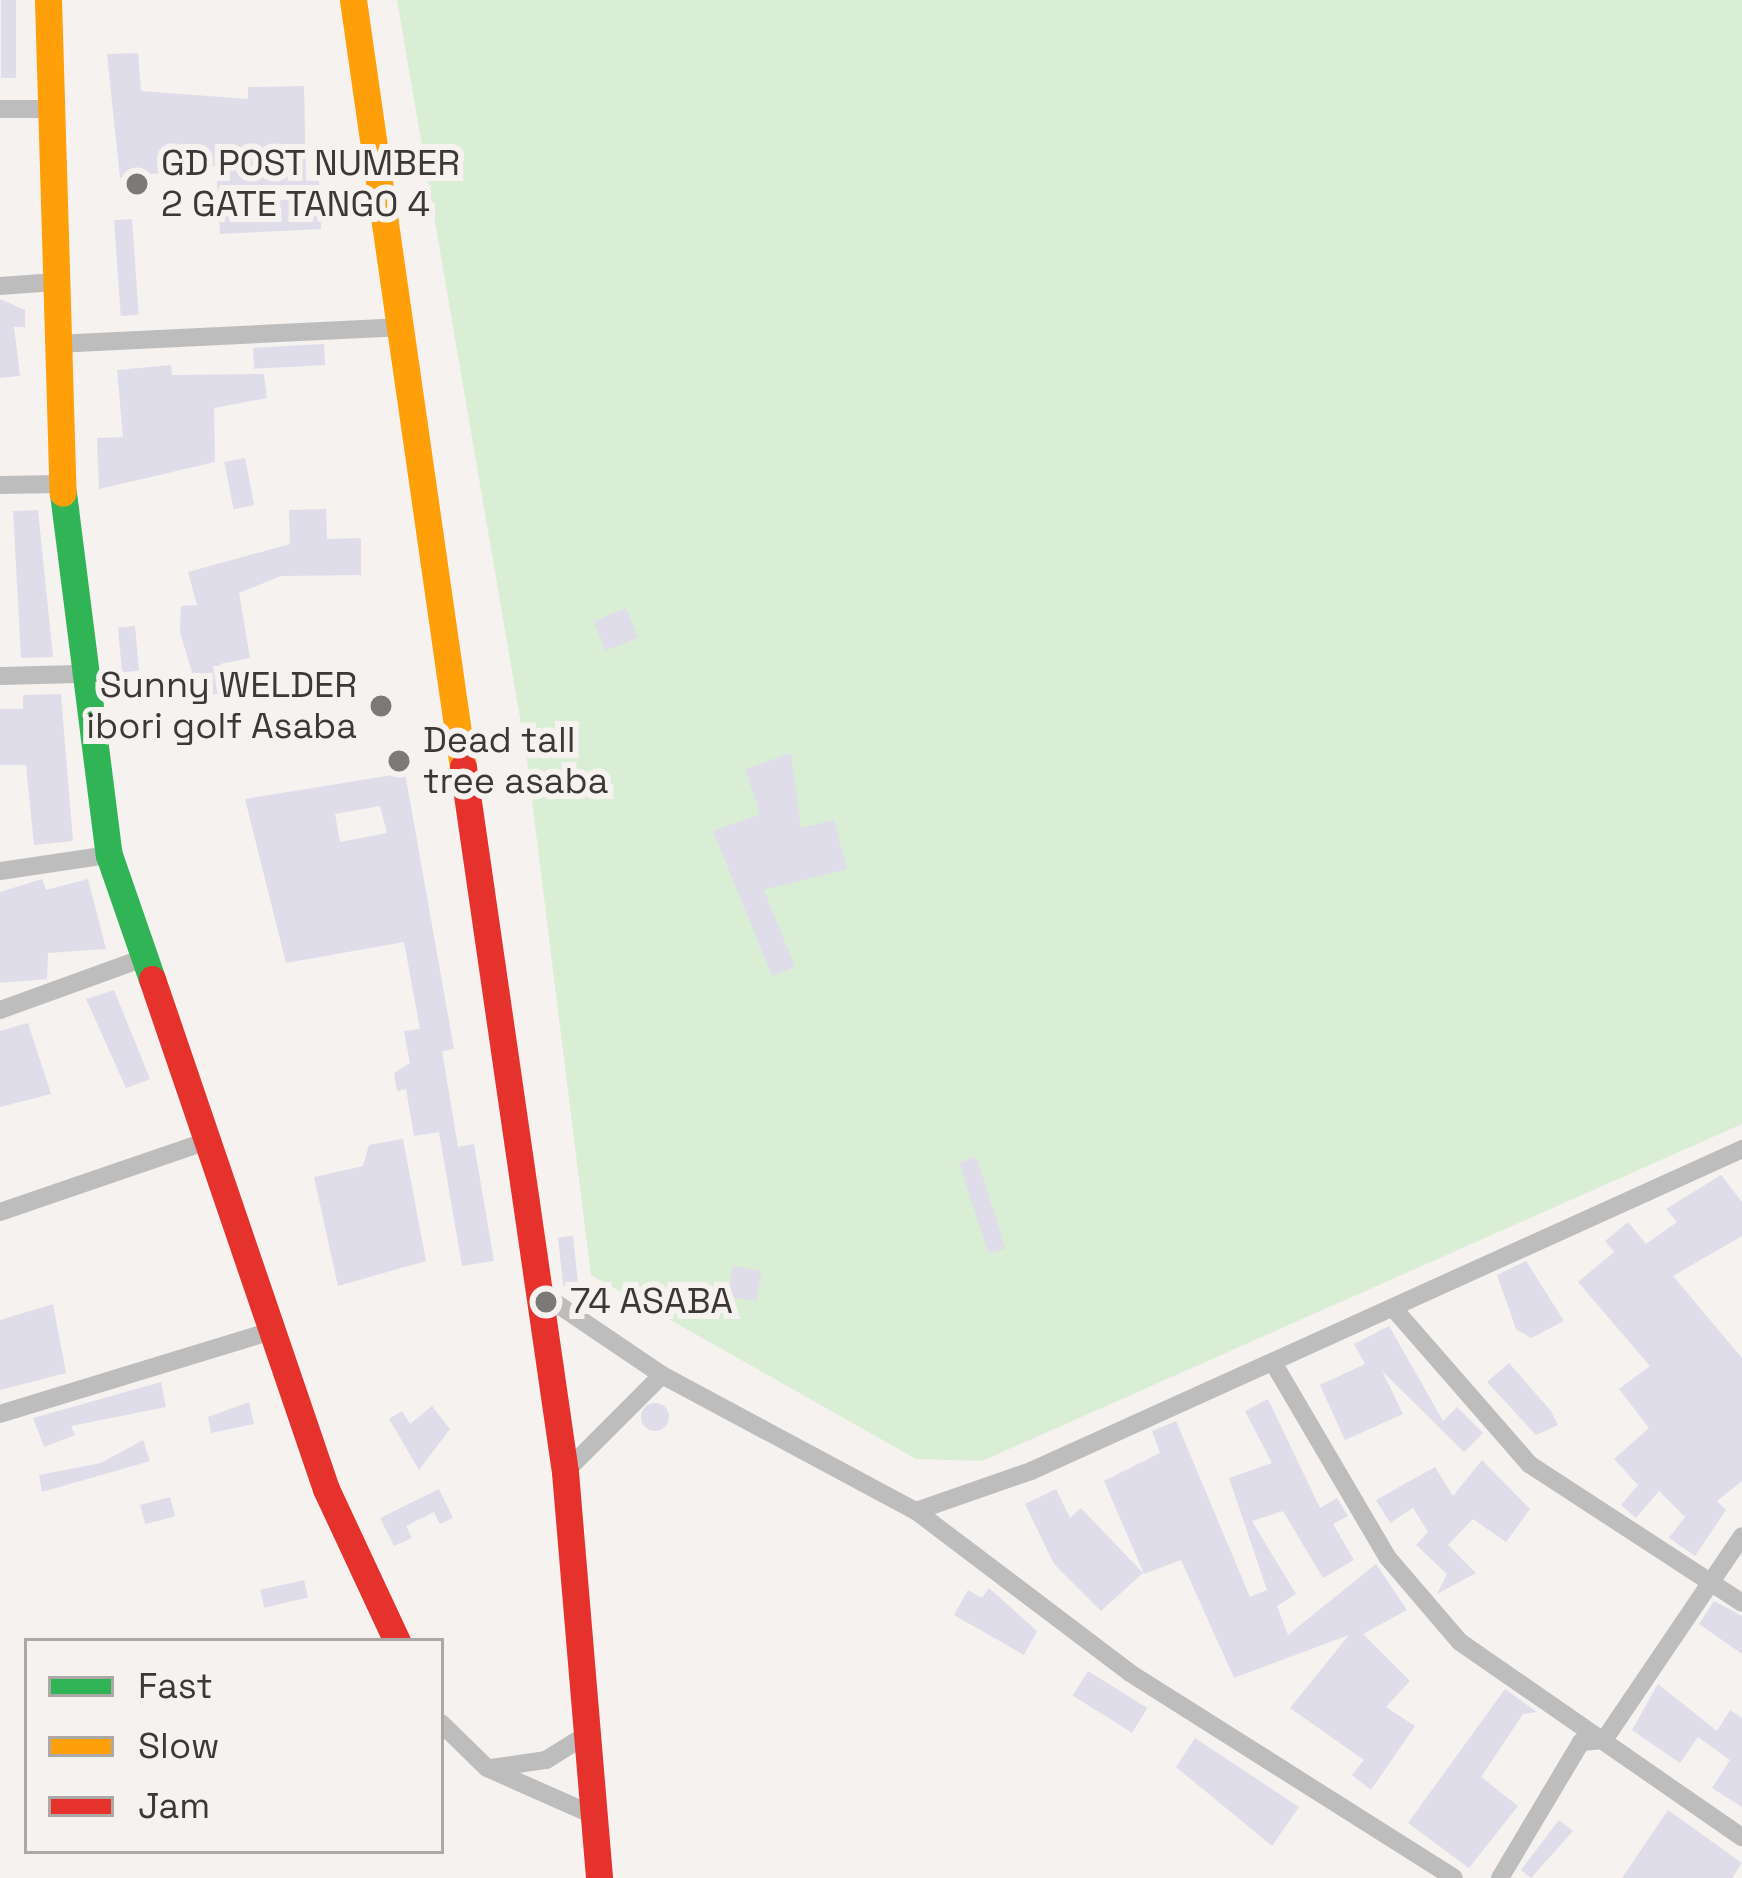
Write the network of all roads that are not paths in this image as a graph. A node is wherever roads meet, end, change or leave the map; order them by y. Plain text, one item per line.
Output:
1 (48, 0) edge
2 (353, 0) edge
3 (0, 109) edge
4 (49, 109) junction
5 (55, 282) junction
6 (0, 286) edge
7 (404, 327) junction
8 (56, 344) junction
9 (0, 484) edge
10 (62, 484) junction
11 (78, 674) junction
12 (0, 676) edge
13 (109, 855) junction
14 (0, 871) edge
15 (141, 959) junction
16 (0, 1010) edge
17 (202, 1143) junction
18 (1742, 1148) edge
19 (0, 1212) edge
20 (535, 1289) junction
21 (1394, 1309) junction
22 (269, 1332) junction
23 (1274, 1364) junction
24 (662, 1375) junction
25 (0, 1414) edge
26 (565, 1472) junction
27 (916, 1511) junction
28 (1742, 1536) edge
29 (1709, 1580) junction
30 (1742, 1603) edge
31 (396, 1638) edge
32 (444, 1726) edge
33 (591, 1732) junction
34 (1604, 1740) junction
35 (488, 1768) junction
36 (593, 1815) junction
37 (1742, 1837) edge
38 (598, 1873) edge
39 (1454, 1878) edge
40 (1500, 1878) edge

1 - 4 main road
2 - 7 main road
3 - 4 street
4 - 5 main road
5 - 6 street
5 - 8 main road
7 - 8 street
7 - 20 main road
8 - 10 main road
9 - 10 street
10 - 11 main road
11 - 12 street
11 - 13 main road
13 - 14 street
13 - 15 main road
15 - 16 street
15 - 17 main road
17 - 19 street
17 - 22 main road
18 - 21 street
20 - 24 street
20 - 26 main road
21 - 23 street
21 - 29 street
22 - 25 street
22 - 31 main road
23 - 27 street
23 - 34 street
24 - 26 street
24 - 27 street
26 - 33 main road
27 - 39 street
28 - 29 street
29 - 30 street
29 - 34 street
32 - 35 street
33 - 35 street
33 - 36 main road
34 - 37 street
34 - 40 street
35 - 36 street
36 - 38 main road

